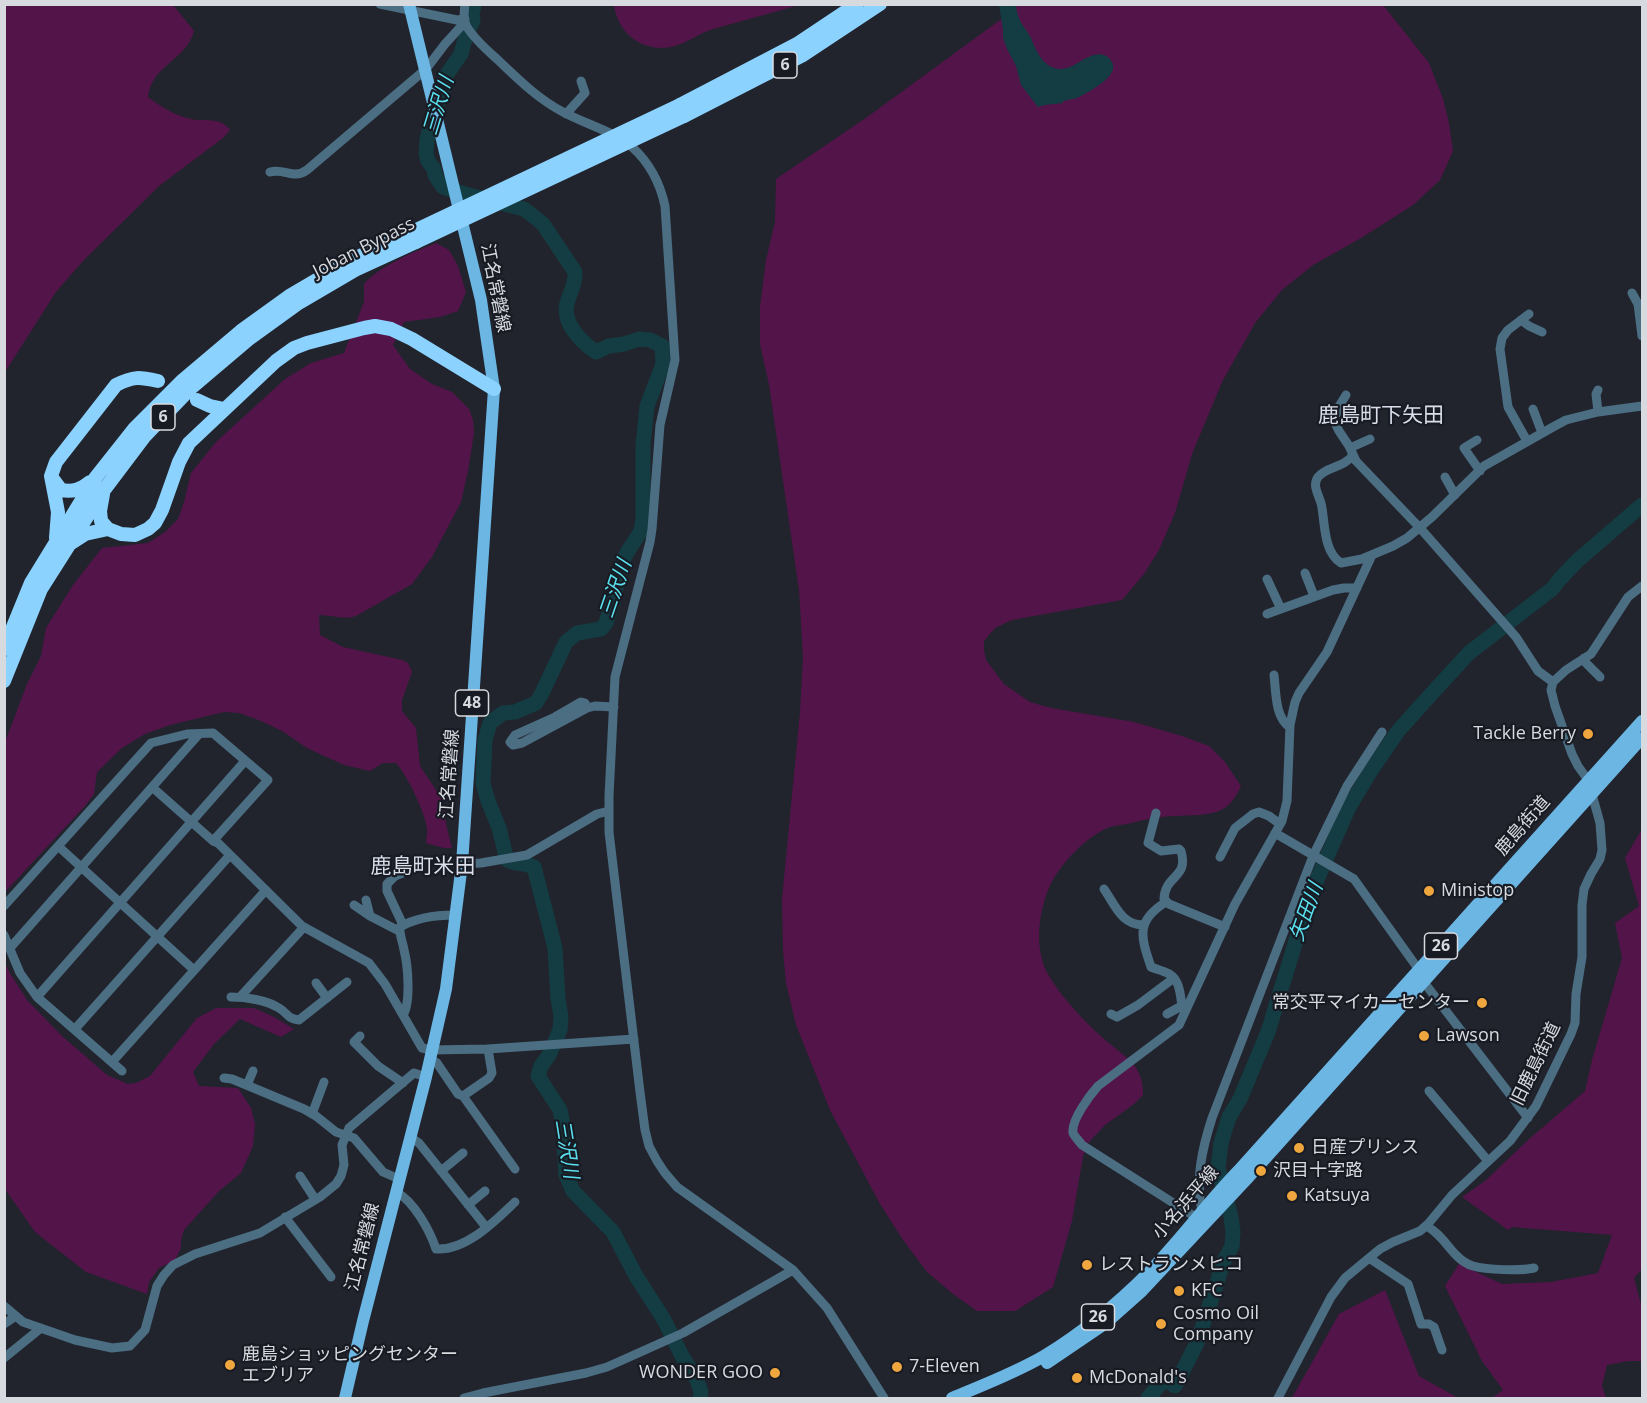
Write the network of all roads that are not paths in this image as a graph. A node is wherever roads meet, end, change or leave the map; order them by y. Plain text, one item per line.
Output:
1 (380, 4) edge
2 (465, 4) edge
3 (857, 4) edge
4 (880, 4) edge
5 (410, 7) edge
6 (465, 20) junction
7 (426, 69) junction
8 (580, 81) dead end
9 (682, 110) junction
10 (566, 114) junction
11 (270, 172) dead end
12 (414, 237) junction
13 (1632, 293) dead end
14 (1529, 314) dead end
15 (1521, 320) junction
16 (1542, 332) dead end
17 (1642, 336) edge
18 (158, 381) dead end
19 (494, 389) junction
20 (1598, 390) dead end
21 (1346, 395) dead end
22 (197, 400) dead end
23 (1642, 406) edge
24 (224, 409) junction
25 (1533, 409) dead end
26 (1598, 412) junction
27 (1542, 433) junction
28 (1370, 439) dead end
29 (1477, 440) dead end
30 (1527, 441) junction
31 (1352, 452) junction
32 (1480, 471) junction
33 (51, 476) junction
34 (96, 477) junction
35 (1445, 477) dead end
36 (104, 490) junction
37 (1455, 495) junction
38 (1420, 528) junction
39 (108, 529) junction
40 (62, 543) junction
41 (1372, 555) junction
42 (1305, 573) dead end
43 (1267, 579) dead end
44 (1642, 586) edge
45 (1357, 588) junction
46 (1314, 596) junction
47 (1281, 609) junction
48 (1267, 614) dead end
49 (4, 649) edge
50 (1584, 658) junction
51 (1274, 675) dead end
52 (1600, 677) dead end
53 (4, 681) edge
54 (1553, 682) junction
55 (614, 707) junction
56 (587, 708) junction
57 (1642, 721) edge
58 (1290, 727) junction
59 (1382, 732) dead end
60 (200, 734) junction
61 (1642, 738) edge
62 (245, 761) junction
63 (1588, 780) junction
64 (152, 787) junction
65 (1592, 793) junction
66 (609, 811) junction
67 (1156, 813) dead end
68 (192, 822) junction
69 (1280, 824) junction
70 (1275, 833) junction
71 (213, 841) junction
72 (58, 846) junction
73 (230, 855) junction
74 (1313, 856) junction
75 (1221, 857) dead end
76 (462, 864) junction
77 (81, 867) junction
78 (418, 867) dead end
79 (1104, 889) dead end
80 (266, 890) junction
81 (366, 900) dead end
82 (1166, 902) junction
83 (120, 903) junction
84 (354, 905) dead end
85 (4, 906) edge
86 (455, 915) junction
87 (370, 916) junction
88 (1144, 925) junction
89 (304, 927) junction
90 (1225, 927) junction
91 (401, 928) junction
92 (4, 935) edge
93 (157, 937) junction
94 (10, 948) junction
95 (194, 970) junction
96 (1421, 976) junction
97 (1174, 978) junction
98 (347, 982) dead end
99 (316, 983) dead end
100 (37, 997) junction
101 (327, 998) junction
102 (1186, 1004) junction
103 (1111, 1014) dead end
104 (1167, 1014) dead end
105 (403, 1015) junction
106 (75, 1029) junction
107 (360, 1036) dead end
108 (634, 1039) junction
109 (488, 1049) junction
110 (431, 1055) junction
111 (111, 1062) junction
112 (122, 1071) dead end
113 (253, 1071) dead end
114 (224, 1077) dead end
115 (426, 1077) junction
116 (324, 1082) dead end
117 (403, 1083) junction
118 (247, 1085) junction
119 (1429, 1091) dead end
120 (463, 1096) junction
121 (312, 1114) junction
122 (1528, 1118) junction
123 (345, 1136) junction
124 (410, 1137) junction
125 (463, 1153) dead end
126 (1488, 1161) junction
127 (515, 1169) dead end
128 (1239, 1170) joint
129 (441, 1171) junction
130 (300, 1176) dead end
131 (398, 1186) junction
132 (485, 1191) dead end
133 (315, 1199) junction
134 (515, 1202) dead end
135 (468, 1205) junction
136 (1204, 1215) junction
137 (285, 1217) junction
138 (1426, 1226) junction
139 (486, 1227) junction
140 (1369, 1258) junction
141 (1534, 1268) dead end
142 (793, 1270) junction
143 (331, 1277) dead end
144 (4, 1306) edge
145 (16, 1316) junction
146 (4, 1324) edge
147 (40, 1328) junction
148 (1442, 1350) dead end
149 (4, 1358) edge
150 (345, 1398) edge
151 (464, 1398) edge
152 (884, 1398) edge
153 (952, 1398) edge
154 (972, 1398) edge
155 (1278, 1398) edge

1 - 5 street
2 - 6 street
3 - 9 highway, Joban Bypass / 6
4 - 9 highway, Joban Bypass / 6
5 - 6 street
5 - 7 main road, 江名常磐線 / 48
6 - 7 street
6 - 10 street
7 - 11 street
7 - 19 main road, 江名常磐線 / 48
8 - 10 street
9 - 12 highway, Joban Bypass / 6, bridge
10 - 55 street
12 - 34 highway, Joban Bypass / 6
12 - 36 highway, Joban Bypass / 6
13 - 17 street
14 - 15 street
15 - 16 street
15 - 30 street
18 - 33 highway
19 - 24 highway
19 - 76 main road, 江名常磐線 / 48
20 - 26 street
21 - 31 street
22 - 24 highway
23 - 26 street
24 - 39 highway
25 - 27 street
26 - 27 street
27 - 30 street
28 - 31 street
29 - 32 street
30 - 32 street
31 - 38 street
31 - 41 street
32 - 37 street
33 - 34 highway
33 - 40 highway
34 - 40 highway, Joban Bypass / 6
35 - 37 street
36 - 39 highway
36 - 40 highway, Joban Bypass / 6
37 - 38 street
38 - 41 street
38 - 54 street
39 - 40 highway
40 - 49 highway, Joban Bypass / 6
40 - 53 highway, Joban Bypass / 6
41 - 45 street
42 - 46 street
43 - 47 street
44 - 50 street
45 - 46 street
45 - 58 street
46 - 47 street
47 - 48 street
50 - 52 street
50 - 54 street
51 - 58 street
54 - 63 street, 旧鹿島街道
55 - 56 street
55 - 66 street
56 - 56 street
57 - 63 main road, 鹿島街道 / 26
58 - 69 street
59 - 74 street
60 - 62 street
60 - 64 street
60 - 72 street
61 - 65 main road, 26
62 - 68 street
62 - 71 street
63 - 65 street, 旧鹿島街道
63 - 96 main road, 鹿島街道 / 26
64 - 68 street
64 - 77 street
65 - 96 main road, 26
65 - 122 street, 旧鹿島街道
66 - 76 street
66 - 108 street
67 - 82 street
68 - 71 street
68 - 83 street
69 - 70 street
69 - 75 street
70 - 74 street
70 - 90 street
71 - 73 street
72 - 77 street
72 - 85 street
73 - 80 street
73 - 93 street
74 - 96 street
74 - 136 street
76 - 86 main road, 江名常磐線 / 48
77 - 83 street
77 - 94 street
78 - 91 street
79 - 88 street
80 - 89 street
80 - 95 street
81 - 87 street
82 - 88 street
82 - 90 street
83 - 93 street
83 - 100 street
84 - 87 street
86 - 91 street
86 - 110 main road, 江名常磐線 / 48
87 - 91 street
88 - 97 street
89 - 101 street
89 - 105 street
90 - 102 street
91 - 105 street
92 - 94 street
93 - 95 street
93 - 106 street
94 - 100 street
95 - 111 street
96 - 122 street
96 - 128 main road, 鹿島街道 / 26
96 - 136 main road, 小名浜平線 / 26
97 - 102 street
97 - 103 street
98 - 101 street
99 - 101 street
100 - 106 street
102 - 104 street
102 - 136 street
105 - 110 street
106 - 111 street
107 - 117 street
108 - 109 street
108 - 142 street
109 - 110 street
109 - 120 street
110 - 115 main road, 江名常磐線 / 48
110 - 120 street
111 - 112 street
113 - 118 street
114 - 118 street
115 - 117 street
115 - 124 main road, 江名常磐線 / 48
116 - 121 street
117 - 123 street
118 - 121 street
119 - 126 street
120 - 127 street
121 - 123 street
122 - 126 street, 旧鹿島街道
123 - 131 street
123 - 133 street
124 - 129 street
124 - 131 main road, 江名常磐線 / 48
125 - 129 street
126 - 138 street, 旧鹿島街道
128 - 136 main road, 小名浜平線 / 26
129 - 135 street
130 - 133 street
131 - 139 street
131 - 150 main road, 江名常磐線 / 48
132 - 135 street
133 - 137 street
134 - 139 street
135 - 139 street
136 - 153 main road, 小名浜平線 / 26
136 - 154 main road, 小名浜平線 / 26
137 - 143 street
137 - 147 street
138 - 140 street, 旧鹿島街道
138 - 141 street
140 - 148 street
140 - 155 street, 旧鹿島街道
142 - 151 street
142 - 152 street
144 - 145 street
145 - 146 street
145 - 147 street
147 - 149 street

